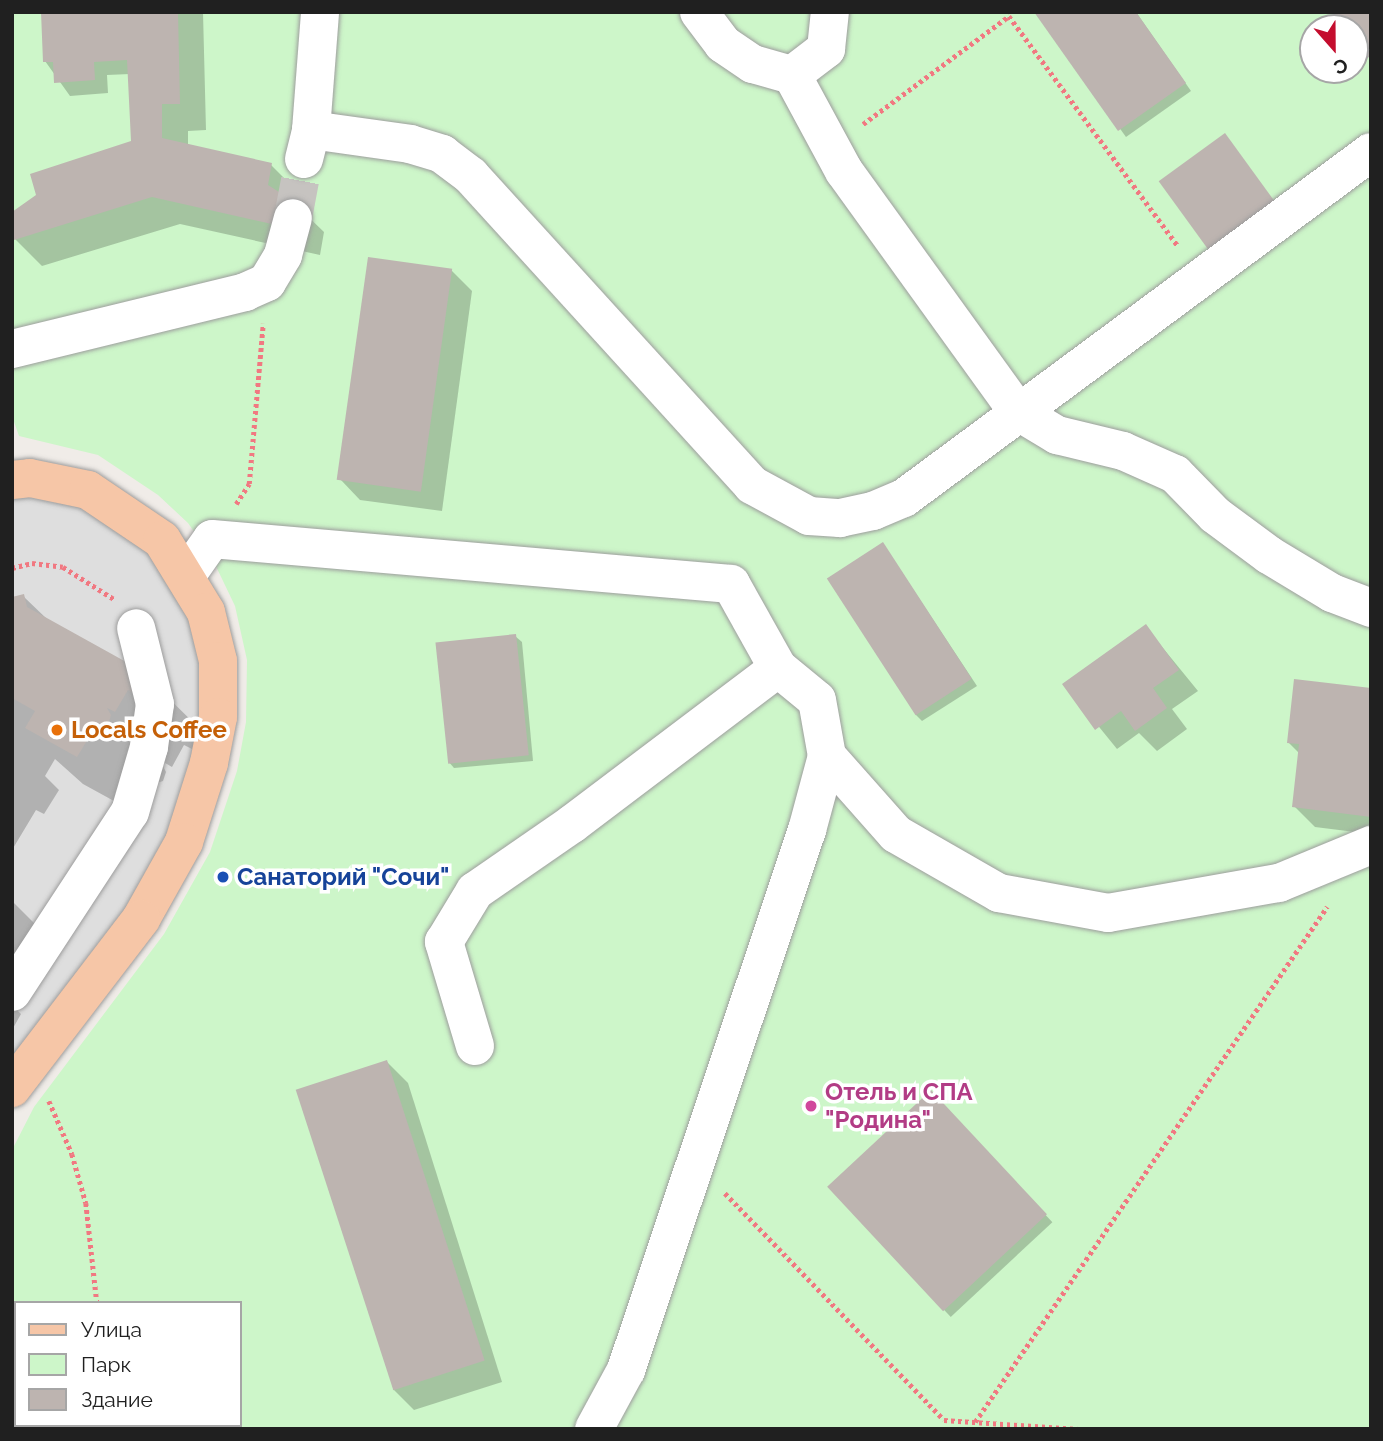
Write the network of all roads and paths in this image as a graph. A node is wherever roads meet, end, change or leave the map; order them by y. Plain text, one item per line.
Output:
1 (320, 12) edge
2 (699, 12) edge
3 (830, 12) edge
4 (792, 75) junction
5 (830, 149) junction
6 (1371, 152) edge
7 (293, 218) tunnel mouth
8 (1201, 278) junction
9 (267, 282) junction
10 (12, 349) edge
11 (1017, 411) junction
12 (12, 480) edge
13 (212, 539) junction
14 (12, 568) edge
15 (186, 576) junction
16 (1371, 608) edge
17 (136, 628) joint
18 (778, 668) junction
19 (827, 756) junction
20 (1371, 845) edge
21 (1330, 903) dead end
22 (12, 992) edge
23 (475, 1046) dead end
24 (22, 1088) edge
25 (695, 1162) junction
26 (97, 1301) edge
27 (975, 1422) junction
28 (594, 1429) edge
29 (1079, 1429) edge

1 - 11 lane
2 - 4 lane
3 - 4 lane
4 - 5 lane
5 - 8 path
5 - 11 lane
6 - 8 lane
7 - 9 lane
8 - 11 lane
9 - 10 lane
9 - 13 path
11 - 16 lane
12 - 15 main road
13 - 15 lane
13 - 18 lane
14 - 17 path
15 - 24 main road
17 - 22 lane
18 - 19 lane
18 - 23 lane
19 - 20 lane
19 - 25 lane
21 - 27 path
24 - 26 path
25 - 27 path
25 - 28 lane
27 - 29 path

